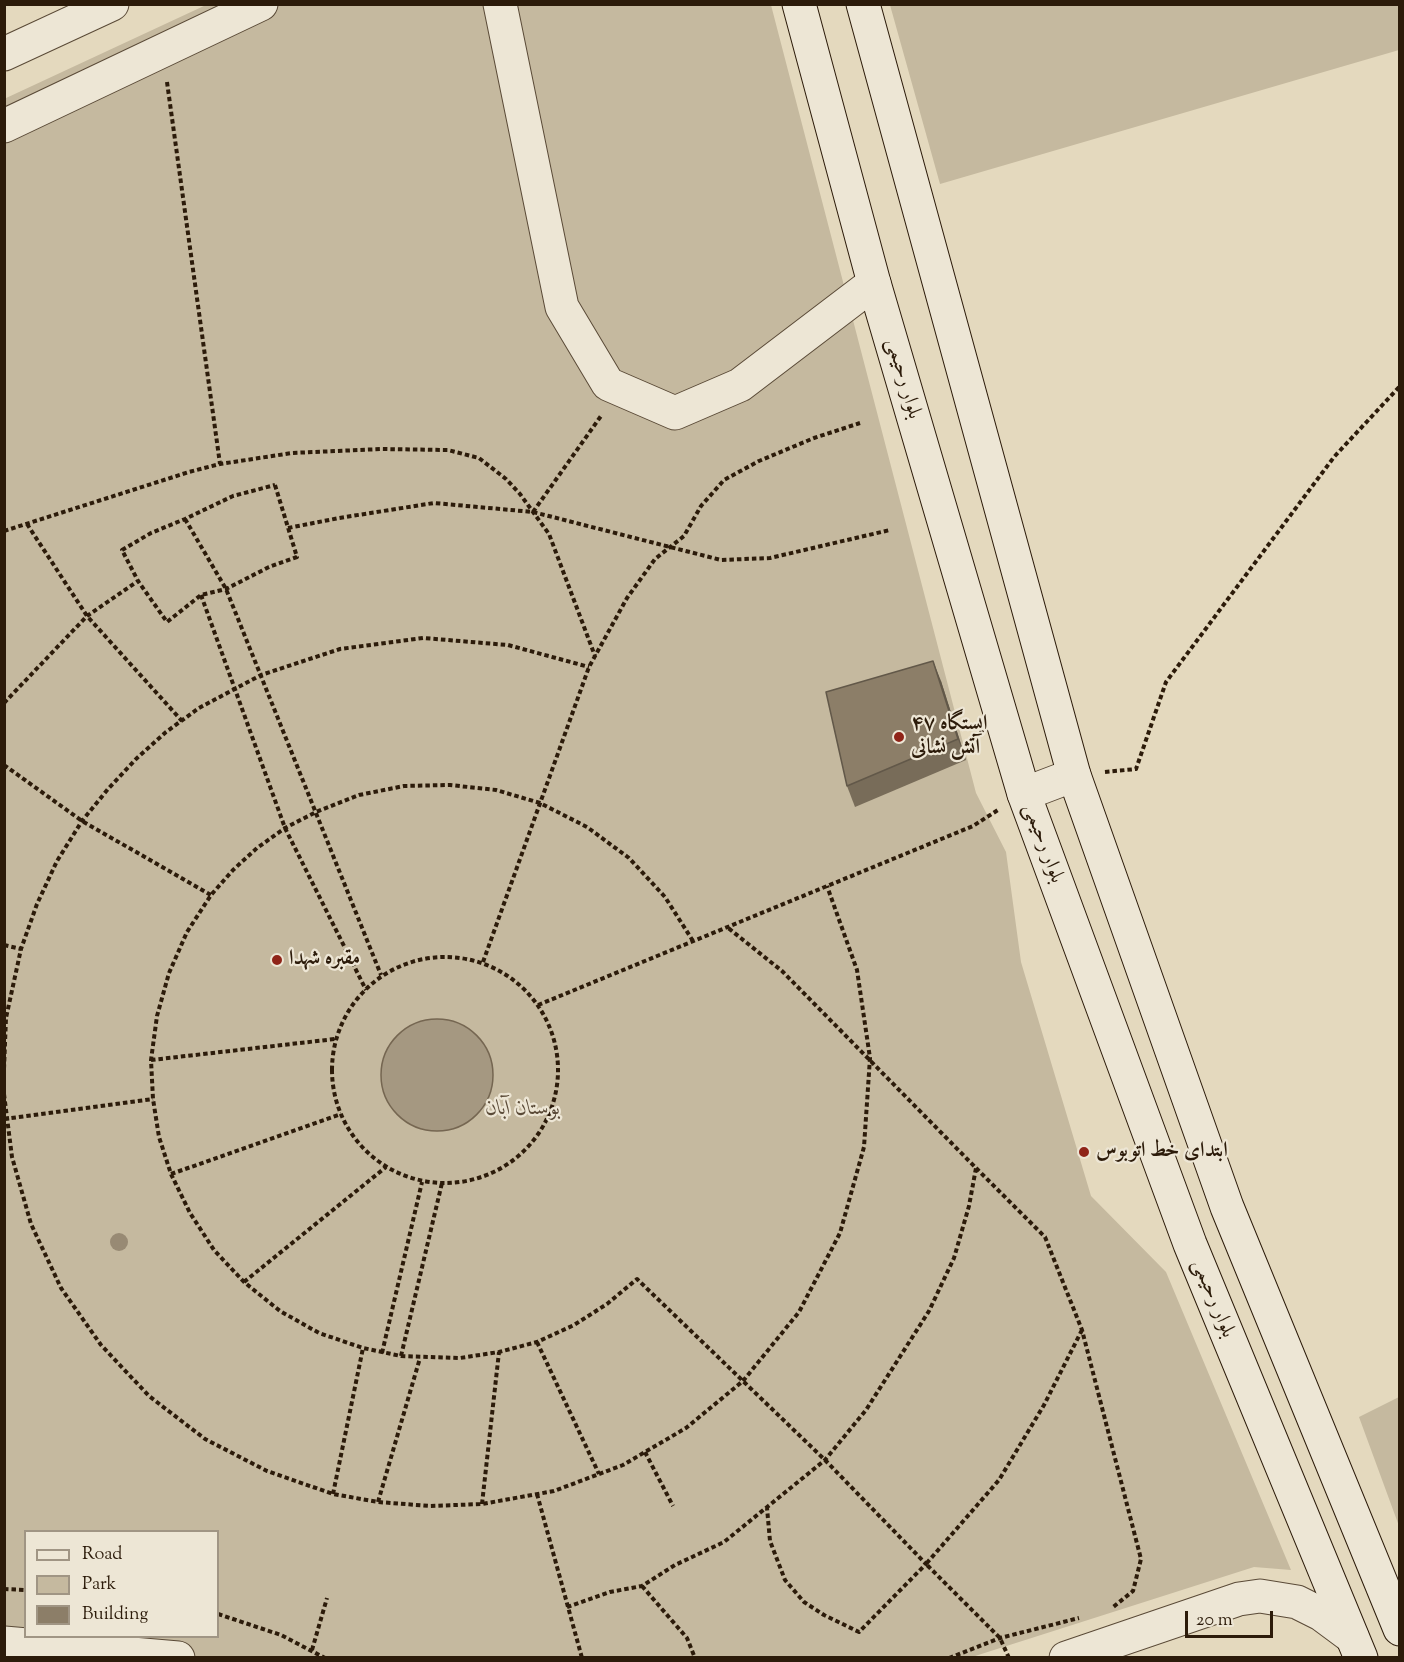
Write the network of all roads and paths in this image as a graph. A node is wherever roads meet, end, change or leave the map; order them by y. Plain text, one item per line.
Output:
1 (112, 4) edge
2 (261, 4) edge
3 (501, 4) edge
4 (799, 4) edge
5 (863, 4) edge
6 (73, 12) edge
7 (164, 50) junction
8 (4, 54) edge
9 (4, 126) edge
10 (874, 283) junction
11 (1400, 386) edge
12 (601, 416) dead end
13 (860, 423) dead end
14 (220, 464) junction
15 (533, 512) junction
16 (185, 519) junction
17 (27, 524) junction
18 (288, 528) junction
19 (890, 530) dead end
20 (4, 531) edge
21 (669, 548) junction
22 (138, 581) junction
23 (226, 589) junction
24 (201, 596) junction
25 (87, 616) junction
26 (595, 656) junction
27 (589, 667) junction
28 (261, 675) junction
29 (235, 687) junction
30 (4, 703) edge
31 (182, 721) junction
32 (4, 765) edge
33 (1074, 775) junction
34 (1024, 794) junction
35 (540, 804) junction
36 (315, 812) junction
37 (82, 821) junction
38 (285, 828) junction
39 (827, 886) junction
40 (211, 895) junction
41 (726, 927) junction
42 (693, 941) junction
43 (4, 945) edge
44 (21, 949) junction
45 (483, 962) junction
46 (381, 975) junction
47 (366, 990) junction
48 (538, 1005) junction
49 (335, 1039) junction
50 (870, 1058) junction
51 (152, 1060) junction
52 (4, 1069) edge
53 (4, 1094) edge
54 (153, 1098) junction
55 (341, 1114) junction
56 (6, 1118) edge
57 (386, 1167) junction
58 (976, 1168) junction
59 (171, 1174) junction
60 (422, 1182) junction
61 (442, 1184) junction
62 (244, 1282) junction
63 (1082, 1330) junction
64 (537, 1341) junction
65 (363, 1348) junction
66 (499, 1352) junction
67 (382, 1353) junction
68 (401, 1356) junction
69 (420, 1358) junction
70 (743, 1381) junction
71 (645, 1452) junction
72 (825, 1460) junction
73 (599, 1474) junction
74 (333, 1494) junction
75 (537, 1494) junction
76 (378, 1502) junction
77 (482, 1504) junction
78 (673, 1506) dead end
79 (767, 1508) junction
80 (926, 1564) junction
81 (642, 1586) junction
82 (4, 1589) edge
83 (24, 1590) edge
84 (327, 1598) dead end
85 (567, 1607) junction
86 (1111, 1609) dead end
87 (219, 1614) edge
88 (1089, 1615) dead end
89 (1400, 1629) edge
90 (1000, 1638) junction
91 (4, 1643) edge
92 (1356, 1647) edge
93 (312, 1650) junction
94 (178, 1658) edge
95 (325, 1658) edge
96 (582, 1658) edge
97 (695, 1658) edge
98 (949, 1658) edge
99 (1009, 1658) edge
100 (1066, 1658) edge

1 - 6 main road
2 - 7 main road
3 - 10 main road
4 - 10 main road, بلوار رحیمی
5 - 33 main road
6 - 8 main road
7 - 9 main road
7 - 14 path
10 - 34 main road, بلوار رحیمی
11 - 33 path
12 - 15 path
13 - 21 path
14 - 15 path
14 - 17 path
15 - 18 path
15 - 21 path
15 - 26 path
16 - 18 path
16 - 22 path
16 - 23 path
17 - 20 path
17 - 25 path
18 - 23 path
19 - 21 path
21 - 26 path
22 - 24 path
22 - 25 path
23 - 24 path
23 - 28 path
24 - 29 path
25 - 30 path
25 - 31 path
26 - 27 path
27 - 28 path
27 - 35 path
28 - 29 path
28 - 36 path
29 - 31 path
29 - 38 path
31 - 37 path
32 - 37 path
33 - 34 main road
33 - 89 main road
34 - 39 path
34 - 92 main road, بلوار رحیمی
35 - 36 path
35 - 42 path
35 - 45 path
36 - 38 path
36 - 46 path
37 - 40 path
37 - 44 path
38 - 40 path
38 - 47 path
39 - 41 path
39 - 50 path
40 - 51 path
41 - 42 path
41 - 50 path
42 - 48 path
43 - 44 path
44 - 52 path
45 - 46 path
45 - 48 path
46 - 47 path
47 - 49 path
48 - 61 path
49 - 51 path
49 - 55 path
50 - 58 path
50 - 70 path
51 - 54 path
53 - 56 path
54 - 56 path
54 - 59 path
55 - 57 path
55 - 59 path
56 - 74 path
57 - 60 path
57 - 62 path
58 - 63 path
58 - 72 path
59 - 62 path
60 - 61 path
60 - 67 path
61 - 68 path
62 - 65 path
63 - 80 path
63 - 86 path
64 - 66 path
64 - 70 path
64 - 73 path
65 - 67 path
65 - 74 path
66 - 69 path
66 - 77 path
67 - 68 path
68 - 69 path
69 - 76 path
70 - 71 path
70 - 72 path
71 - 73 path
71 - 78 path
72 - 79 path
72 - 80 path
73 - 75 path
74 - 76 path
75 - 77 path
75 - 85 path
76 - 77 path
79 - 80 path
79 - 81 path
80 - 90 path
81 - 85 path
81 - 97 path
82 - 83 path
84 - 93 path
85 - 96 path
87 - 93 path
88 - 90 path
90 - 98 path
90 - 99 path
91 - 94 main road
92 - 100 main road
93 - 95 path

